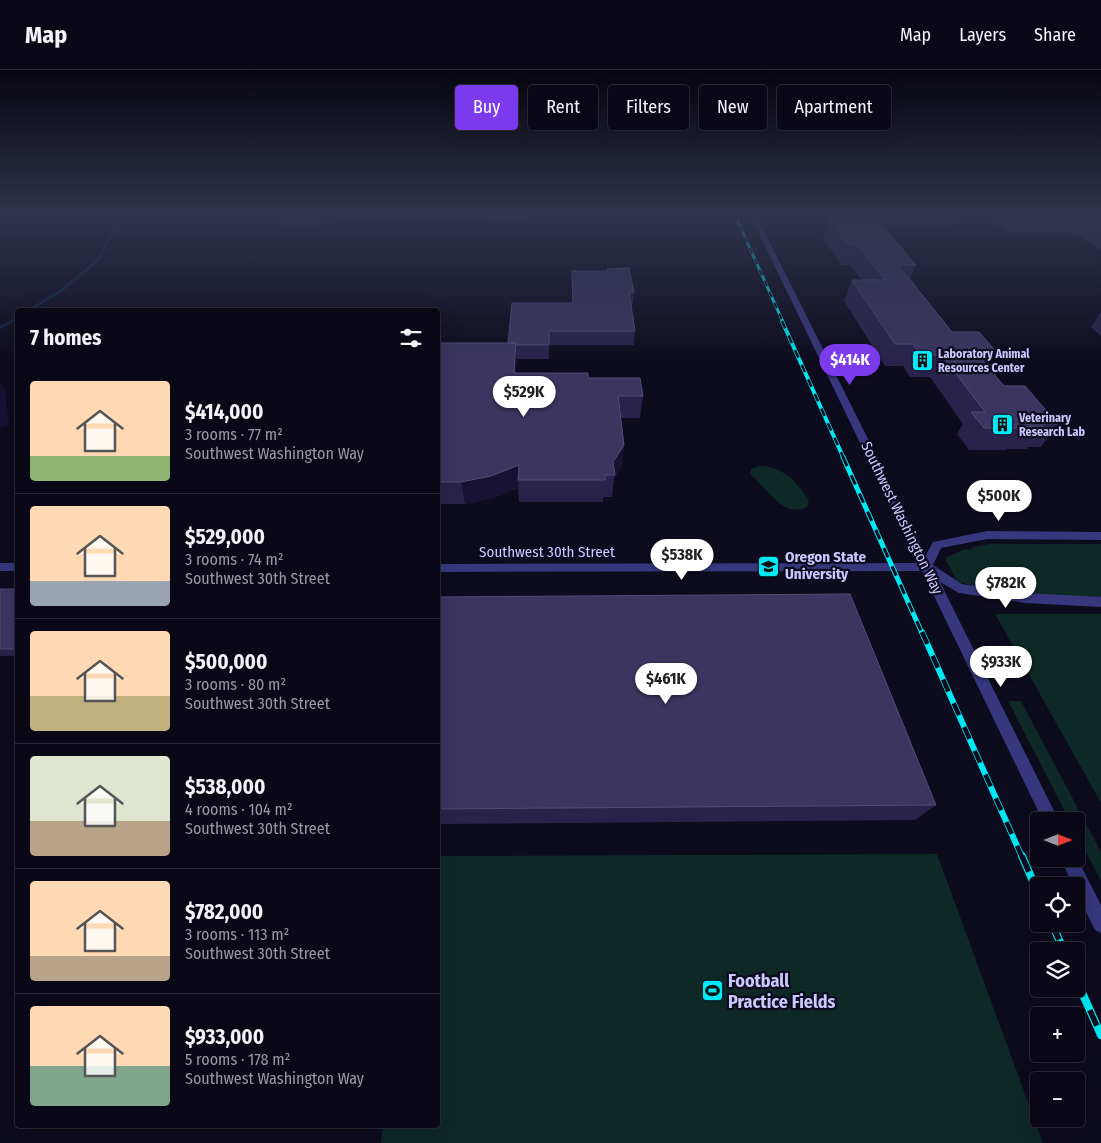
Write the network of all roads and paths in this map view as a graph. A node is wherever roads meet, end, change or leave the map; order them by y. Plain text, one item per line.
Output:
1 (778, 265) edge
2 (1101, 536) edge
3 (0, 567) edge
4 (15, 567) edge
5 (926, 567) junction
6 (440, 568) edge
7 (1101, 602) edge
8 (1047, 812) edge
9 (1073, 868) edge
10 (1101, 924) edge

1 - 5 street, Southwest Washington Way
2 - 5 street
3 - 4 street
5 - 6 street, Southwest 30th Street
5 - 7 street
5 - 8 street, Southwest Washington Way
9 - 10 street

